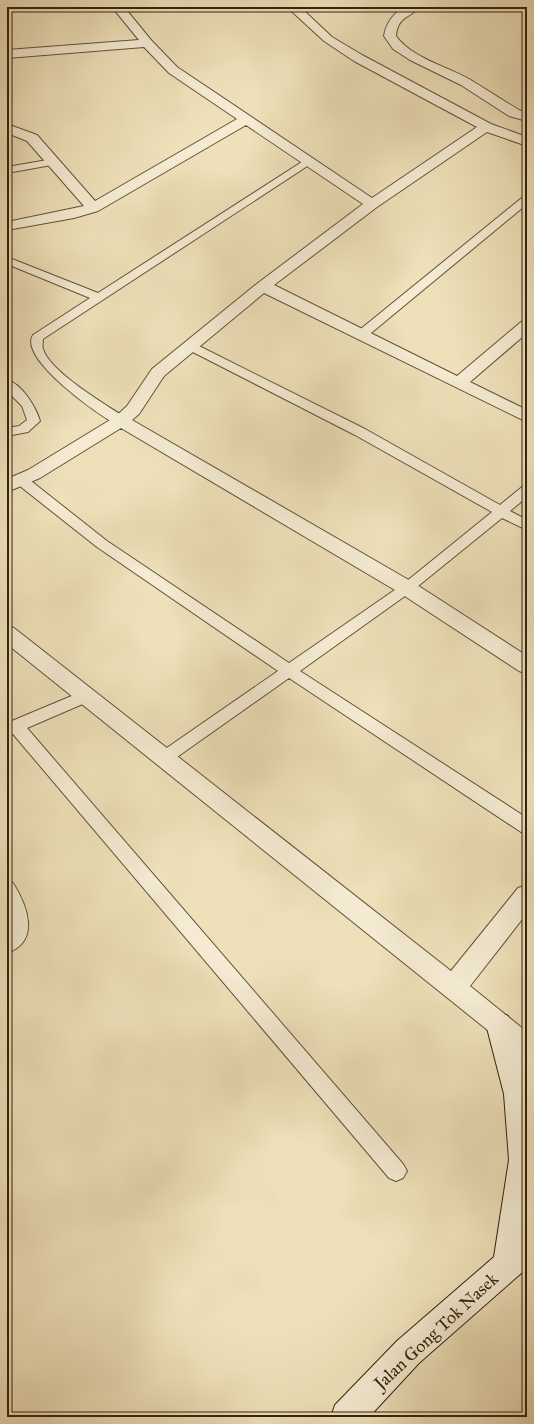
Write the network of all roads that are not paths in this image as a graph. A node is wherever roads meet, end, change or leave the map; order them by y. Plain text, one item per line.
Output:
1 (118, 7) edge
2 (293, 7) edge
3 (414, 7) edge
4 (148, 43) junction
5 (7, 54) edge
6 (527, 117) edge
7 (246, 119) junction
8 (486, 127) junction
9 (7, 128) edge
10 (527, 142) edge
11 (308, 161) junction
12 (53, 162) junction
13 (7, 170) edge
14 (527, 198) edge
15 (372, 204) junction
16 (93, 208) junction
17 (7, 226) edge
18 (7, 260) edge
19 (263, 286) junction
20 (98, 297) junction
21 (527, 325) edge
22 (361, 334) junction
23 (191, 346) junction
24 (459, 383) junction
25 (7, 384) edge
26 (527, 417) edge
27 (121, 421) junction
28 (7, 432) edge
29 (11, 484) edge
30 (527, 490) edge
31 (502, 511) junction
32 (527, 526) edge
33 (407, 588) junction
34 (7, 633) edge
35 (527, 666) edge
36 (289, 671) junction
37 (86, 696) junction
38 (12, 728) edge
39 (164, 758) junction
40 (527, 827) edge
41 (7, 888) edge
42 (527, 895) edge
43 (7, 945) edge
44 (453, 988) junction
45 (499, 1024) junction
46 (527, 1049) edge
47 (396, 1171) dead end
48 (518, 1256) edge
49 (347, 1417) edge

1 - 4 street
2 - 8 street
3 - 6 street
4 - 5 street
4 - 7 street
7 - 11 street
7 - 16 street
8 - 10 street
8 - 15 street
9 - 12 street
11 - 15 street
11 - 20 lane
12 - 13 lane
12 - 16 street
14 - 22 lane
15 - 19 street
16 - 17 street
18 - 20 lane
19 - 22 street
19 - 23 street
20 - 27 lane
21 - 24 street
22 - 24 street
23 - 27 street
23 - 31 lane
24 - 26 street
25 - 28 lane
27 - 29 street
27 - 33 street
29 - 36 lane
30 - 31 lane
31 - 32 lane
31 - 33 lane
33 - 35 street
33 - 36 lane
34 - 37 street
36 - 39 lane
36 - 40 lane
37 - 38 lane
37 - 39 street
38 - 47 lane
39 - 44 street
41 - 43 lane
42 - 44 street
44 - 45 street
45 - 46 street
45 - 48 street
48 - 49 street, Jalan Gong Tok Nasek

